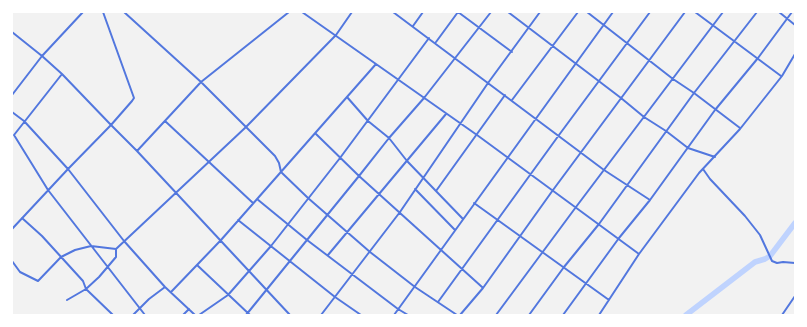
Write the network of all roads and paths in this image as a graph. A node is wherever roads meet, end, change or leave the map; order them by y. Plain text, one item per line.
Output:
1 (83, 12) edge
2 (103, 12) edge
3 (124, 12) edge
4 (290, 12) edge
5 (302, 12) edge
6 (352, 12) edge
7 (393, 12) edge
8 (423, 12) edge
9 (458, 12) edge
10 (491, 12) edge
11 (508, 12) edge
12 (540, 12) edge
13 (578, 12) edge
14 (587, 12) edge
15 (613, 12) edge
16 (650, 12) edge
17 (684, 12) edge
18 (695, 12) edge
19 (723, 12) edge
20 (757, 12) edge
21 (778, 12) edge
22 (792, 12) edge
23 (787, 18) junction
24 (795, 24) edge
25 (603, 25) junction
26 (413, 26) junction
27 (713, 26) junction
28 (479, 28) junction
29 (529, 28) junction
30 (12, 32) edge
31 (336, 35) junction
32 (430, 38) junction
33 (735, 41) junction
34 (436, 42) junction
35 (627, 43) junction
36 (553, 46) junction
37 (512, 52) junction
38 (795, 54) edge
39 (42, 56) junction
40 (456, 58) junction
41 (758, 58) junction
42 (649, 59) junction
43 (575, 63) junction
44 (376, 64) junction
45 (62, 74) junction
46 (782, 76) junction
47 (673, 79) junction
48 (398, 80) junction
49 (599, 81) junction
50 (201, 82) junction
51 (488, 83) junction
52 (694, 93) junction
53 (12, 95) edge
54 (505, 95) junction
55 (347, 97) junction
56 (424, 98) junction
57 (621, 98) junction
58 (512, 100) junction
59 (715, 110) junction
60 (12, 112) edge
61 (446, 114) junction
62 (644, 117) junction
63 (535, 118) junction
64 (24, 121) junction
65 (165, 121) junction
66 (368, 121) junction
67 (460, 124) junction
68 (111, 125) junction
69 (246, 127) junction
70 (740, 129) junction
71 (666, 131) junction
72 (316, 134) junction
73 (477, 135) junction
74 (559, 135) junction
75 (389, 138) junction
76 (688, 148) junction
77 (137, 151) junction
78 (580, 152) junction
79 (507, 157) junction
80 (715, 157) junction
81 (340, 158) junction
82 (407, 161) junction
83 (208, 163) junction
84 (68, 169) junction
85 (703, 169) junction
86 (604, 170) junction
87 (281, 172) junction
88 (530, 174) junction
89 (359, 176) junction
90 (423, 178) junction
91 (628, 184) junction
92 (415, 189) junction
93 (48, 190) junction
94 (553, 190) junction
95 (436, 191) junction
96 (177, 193) junction
97 (378, 194) junction
98 (308, 198) junction
99 (256, 199) junction
100 (650, 200) junction
101 (253, 203) junction
102 (474, 203) junction
103 (576, 207) junction
104 (400, 212) junction
105 (327, 215) junction
106 (22, 218) junction
107 (463, 219) junction
108 (497, 219) junction
109 (238, 220) junction
110 (599, 224) junction
111 (288, 225) junction
112 (12, 229) edge
113 (455, 230) junction
114 (347, 232) junction
115 (520, 235) junction
116 (619, 238) junction
117 (221, 240) junction
118 (307, 240) junction
119 (124, 241) junction
120 (91, 246) junction
121 (271, 246) junction
122 (116, 249) junction
123 (441, 250) junction
124 (370, 252) junction
125 (542, 252) junction
126 (640, 254) junction
127 (328, 256) junction
128 (62, 257) junction
129 (290, 260) junction
130 (12, 261) edge
131 (795, 263) edge
132 (197, 265) junction
133 (107, 266) junction
134 (564, 268) junction
135 (462, 269) junction
136 (249, 272) junction
137 (352, 274) junction
138 (587, 283) junction
139 (165, 287) junction
140 (415, 287) junction
141 (483, 288) junction
142 (86, 289) junction
143 (266, 290) junction
144 (172, 292) junction
145 (228, 295) junction
146 (795, 296) edge
147 (335, 297) junction
148 (67, 300) dead end
149 (610, 300) junction
150 (438, 302) junction
151 (139, 308) junction
152 (189, 309) junction
153 (398, 309) junction
154 (248, 314) edge
155 (113, 315) edge
156 (133, 315) edge
157 (145, 315) edge
158 (183, 315) edge
159 (195, 315) edge
160 (199, 315) edge
161 (290, 315) edge
162 (321, 315) edge
163 (361, 315) edge
164 (394, 315) edge
165 (408, 315) edge
166 (457, 315) edge
167 (460, 315) edge
168 (496, 315) edge
169 (530, 315) edge
170 (563, 315) edge
171 (599, 315) edge
172 (782, 315) edge

1 - 39 street
2 - 68 street
3 - 50 street
4 - 50 street
5 - 31 street
6 - 31 street
7 - 26 street
8 - 26 street
9 - 28 street
9 - 34 street
10 - 28 street
11 - 29 street
12 - 29 street
13 - 36 street
14 - 25 street
15 - 25 street
16 - 35 street
17 - 42 street
18 - 27 street
19 - 27 street
20 - 33 street
21 - 23 street
22 - 23 street
23 - 24 street
23 - 41 street
25 - 35 street
25 - 43 street
26 - 32 street
27 - 33 street
27 - 47 street
28 - 37 street
28 - 40 street
29 - 36 street
29 - 37 street
30 - 39 street
31 - 44 street
31 - 69 street
32 - 34 street
32 - 48 street
33 - 41 street
33 - 52 street
34 - 40 street
35 - 42 street
35 - 49 street
36 - 43 street
36 - 58 street
37 - 51 street
38 - 46 street
39 - 45 street
39 - 53 street
40 - 51 street
40 - 56 street
41 - 46 street
41 - 59 street
42 - 47 street
42 - 57 street
43 - 49 street
43 - 63 street
44 - 48 street
44 - 55 street
45 - 64 street
45 - 68 street
46 - 70 street
47 - 52 street
47 - 62 street
48 - 56 street
48 - 66 street
49 - 57 street
49 - 74 street
50 - 65 street
50 - 69 street
51 - 54 street
51 - 67 street
52 - 59 street
52 - 71 street
54 - 58 street
54 - 73 street
55 - 66 street
55 - 72 street
56 - 61 street
56 - 75 street
57 - 62 street
57 - 78 street
58 - 63 street
59 - 70 street
59 - 76 street
60 - 64 street
61 - 67 street
61 - 82 street
62 - 71 street
62 - 86 street
63 - 74 street
63 - 79 street
64 - 84 street
64 - 93 street
65 - 77 street
65 - 83 street
66 - 75 street
66 - 81 street
67 - 73 street
67 - 90 street
68 - 77 street
68 - 84 street
69 - 83 street
69 - 87 street
70 - 80 street
71 - 76 street
71 - 91 street
72 - 81 street
72 - 87 street
73 - 79 street
73 - 95 street
74 - 78 street
74 - 88 street
75 - 82 street
75 - 89 street
76 - 80 street
76 - 100 street
77 - 96 street
78 - 86 street
78 - 94 street
79 - 88 street
79 - 102 street
80 - 85 street
81 - 89 street
81 - 98 street
82 - 90 street
82 - 97 street
83 - 96 street
83 - 101 street
84 - 93 street
84 - 119 street
85 - 126 street
85 - 131 street
86 - 91 street
86 - 103 street
87 - 98 street
87 - 99 street
88 - 94 street
88 - 108 street
89 - 97 street
89 - 105 street
90 - 92 street
90 - 95 street
91 - 100 street
91 - 110 street
92 - 104 street
92 - 113 street
93 - 106 street
93 - 120 street
94 - 103 street
94 - 115 street
95 - 107 street
96 - 117 street
96 - 119 street
97 - 104 street
97 - 114 street
98 - 105 street
98 - 111 street
99 - 101 street
99 - 111 street
100 - 116 street
101 - 109 street
102 - 107 street
102 - 108 street
103 - 110 street
103 - 125 street
104 - 123 street
104 - 124 street
105 - 114 street
105 - 118 street
106 - 112 street
106 - 128 street
107 - 113 street
108 - 115 street
108 - 135 street
109 - 117 street
109 - 121 street
110 - 116 street
110 - 134 street
111 - 118 street
111 - 121 street
113 - 123 street
114 - 124 street
114 - 127 street
115 - 125 street
115 - 141 street
116 - 126 street
116 - 138 street
117 - 132 street
117 - 136 street
118 - 127 street
118 - 129 street
119 - 122 street
119 - 139 street
120 - 122 street
120 - 128 street
120 - 133 street
121 - 129 street
121 - 136 street
122 - 133 street
123 - 135 street
123 - 140 street
124 - 137 street
124 - 140 street
125 - 134 street
125 - 168 street
126 - 149 street
127 - 137 street
128 - 130 street
128 - 142 street
129 - 143 street
129 - 147 street
132 - 144 street
132 - 145 street
133 - 142 street
133 - 151 street
134 - 138 street
134 - 169 street
135 - 141 street
135 - 150 street
136 - 143 street
136 - 145 street
137 - 147 street
137 - 153 street
138 - 149 street
138 - 170 street
139 - 144 street
139 - 151 street
140 - 150 street
140 - 153 street
141 - 167 street
142 - 148 street
142 - 155 street
143 - 154 street
143 - 161 street
144 - 152 street
145 - 154 street
145 - 160 street
146 - 172 street
147 - 162 street
147 - 163 street
149 - 171 street
150 - 166 street
151 - 156 street
151 - 157 street
152 - 158 street
152 - 159 street
153 - 164 street
153 - 165 street

